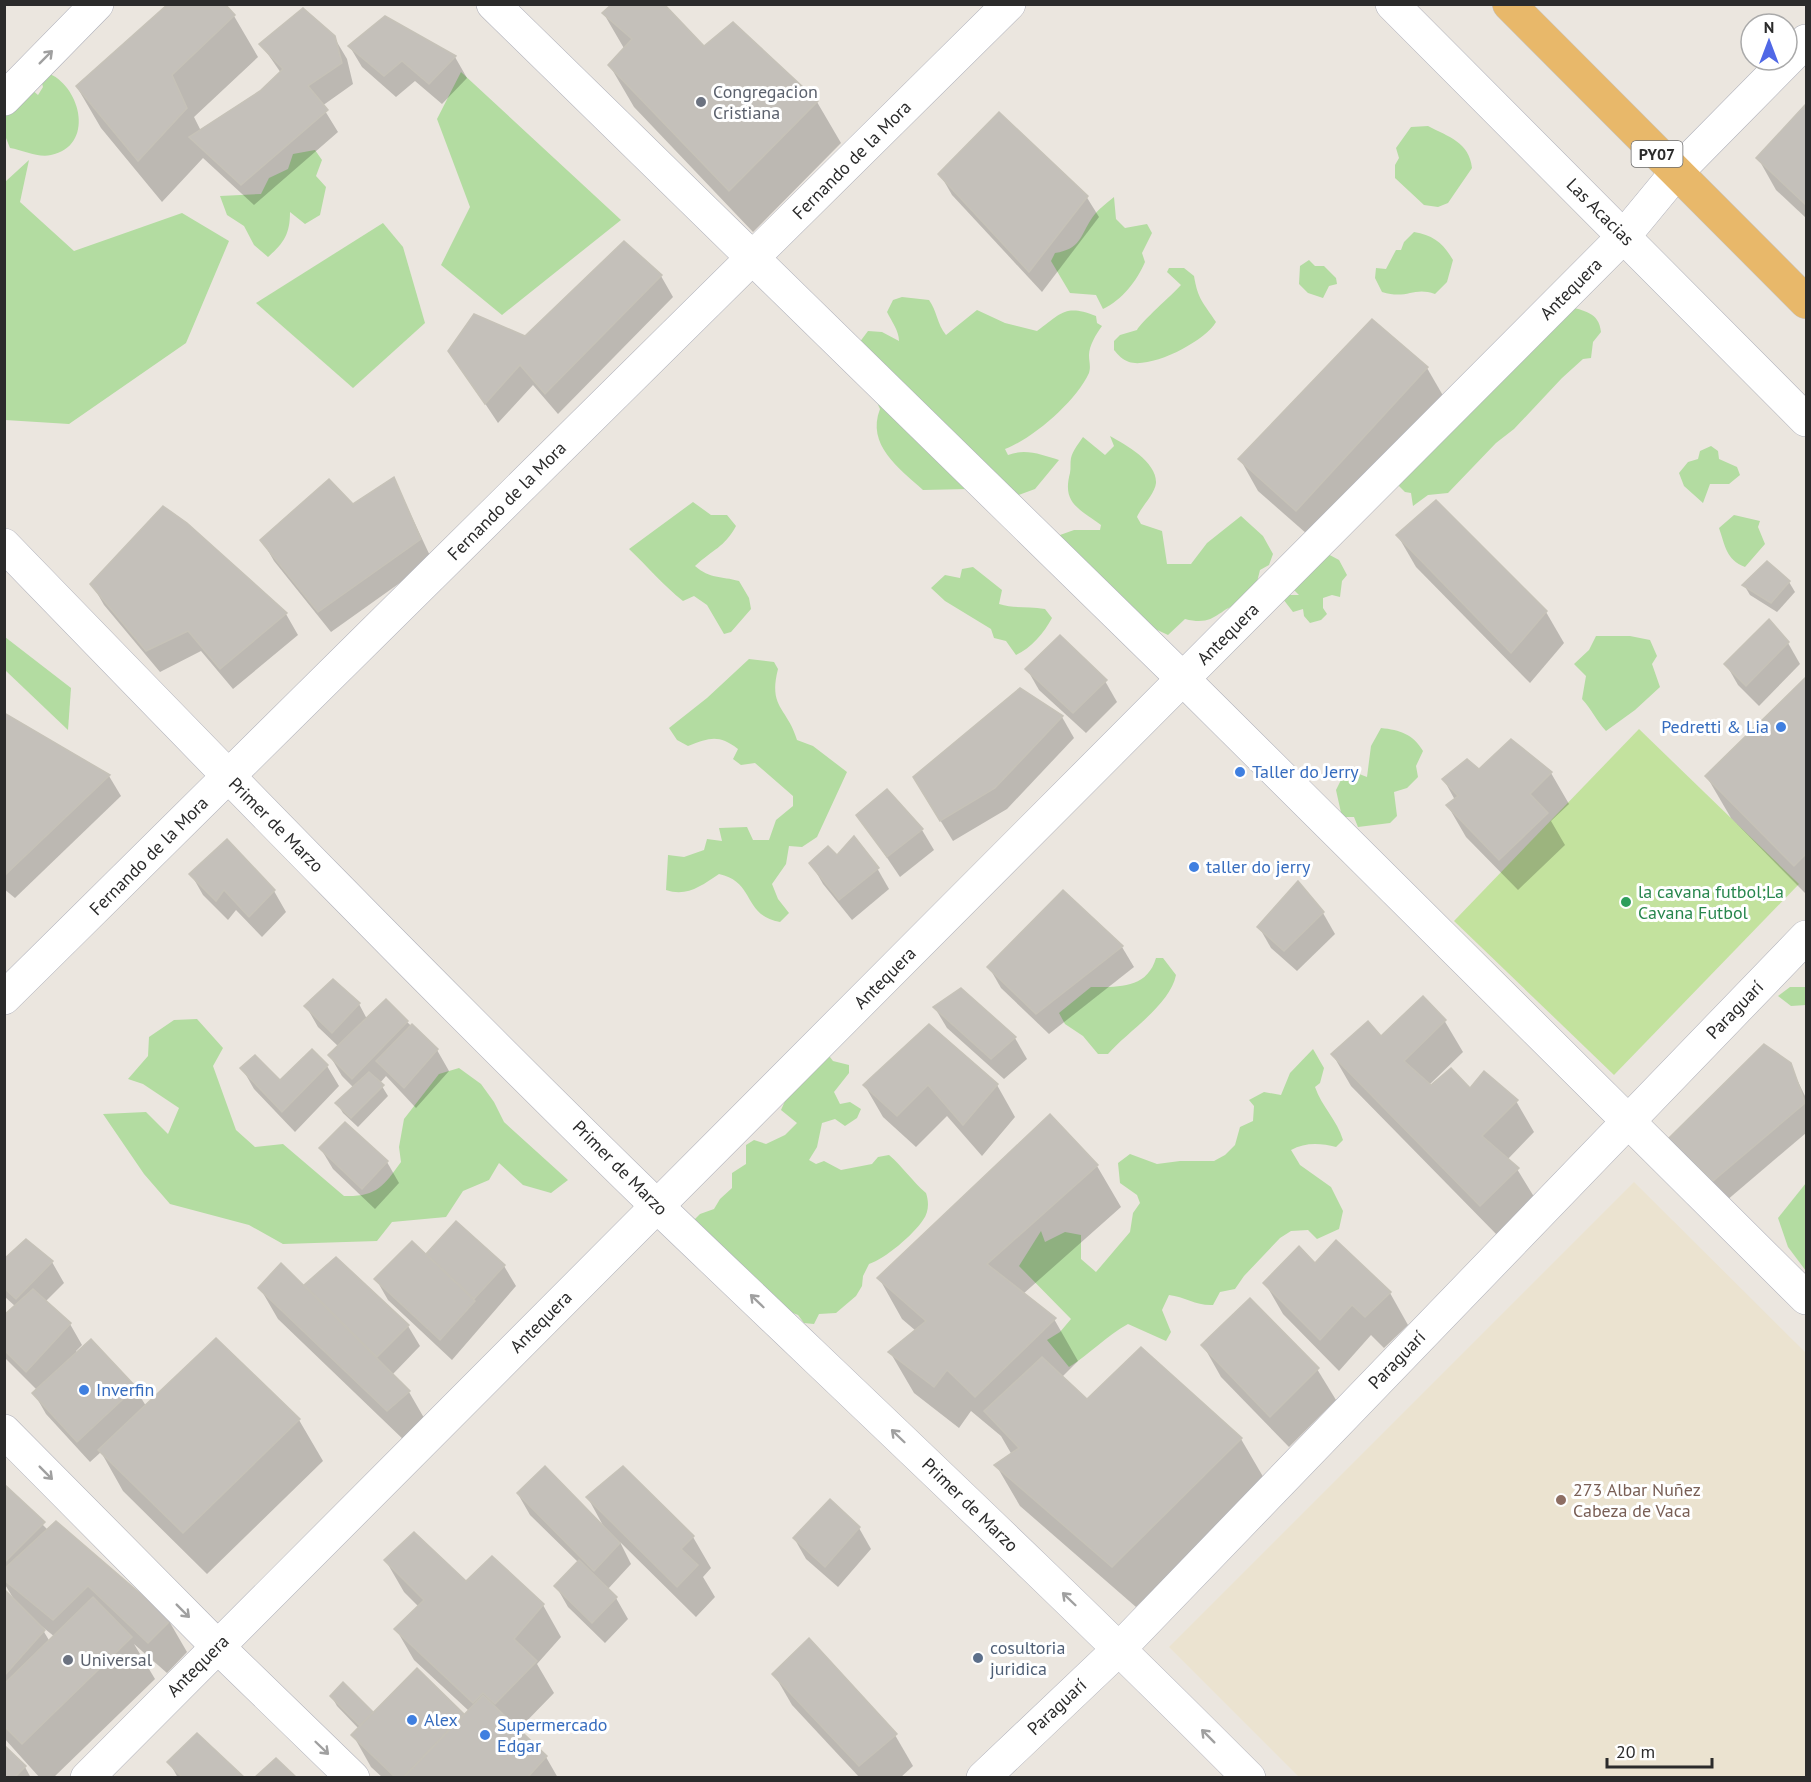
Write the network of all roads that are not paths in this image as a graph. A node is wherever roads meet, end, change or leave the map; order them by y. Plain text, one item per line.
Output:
1 (97, 4) edge
2 (493, 4) edge
3 (1009, 4) edge
4 (1392, 4) edge
5 (1509, 4) edge
6 (1806, 41) edge
7 (4, 99) edge
8 (1676, 173) junction
9 (1624, 236) junction
10 (754, 257) junction
11 (1806, 302) edge
12 (1806, 420) edge
13 (4, 544) edge
14 (1183, 679) junction
15 (228, 777) junction
16 (1806, 937) edge
17 (4, 998) edge
18 (1627, 1120) junction
19 (657, 1206) junction
20 (1806, 1298) edge
21 (4, 1431) edge
22 (218, 1647) junction
23 (1120, 1648) junction
24 (87, 1778) edge
25 (353, 1778) edge
26 (983, 1778) edge
27 (1249, 1778) edge

7 -> 1 street
2 - 10 street
3 - 10 street, Fernando de la Mora
4 - 9 street, Las Acacias
5 - 8 highway, PY07
6 - 8 street, Antequera
8 - 9 street, Antequera
8 - 11 highway, PY07
9 - 12 street, Las Acacias
9 - 14 street, Antequera
10 - 14 street
10 - 15 street, Fernando de la Mora
13 - 15 street, Primer de Marzo
14 - 18 street
14 - 19 street, Antequera
15 - 17 street, Fernando de la Mora
15 - 19 street, Primer de Marzo
16 - 18 street, Paraguarí
18 - 20 street
18 - 23 street, Paraguarí
19 - 22 street, Antequera
23 -> 19 street, Primer de Marzo
21 -> 22 street
22 - 24 street, Antequera
22 -> 25 street
23 - 26 street, Paraguarí
27 -> 23 street, Primer de Marzo

